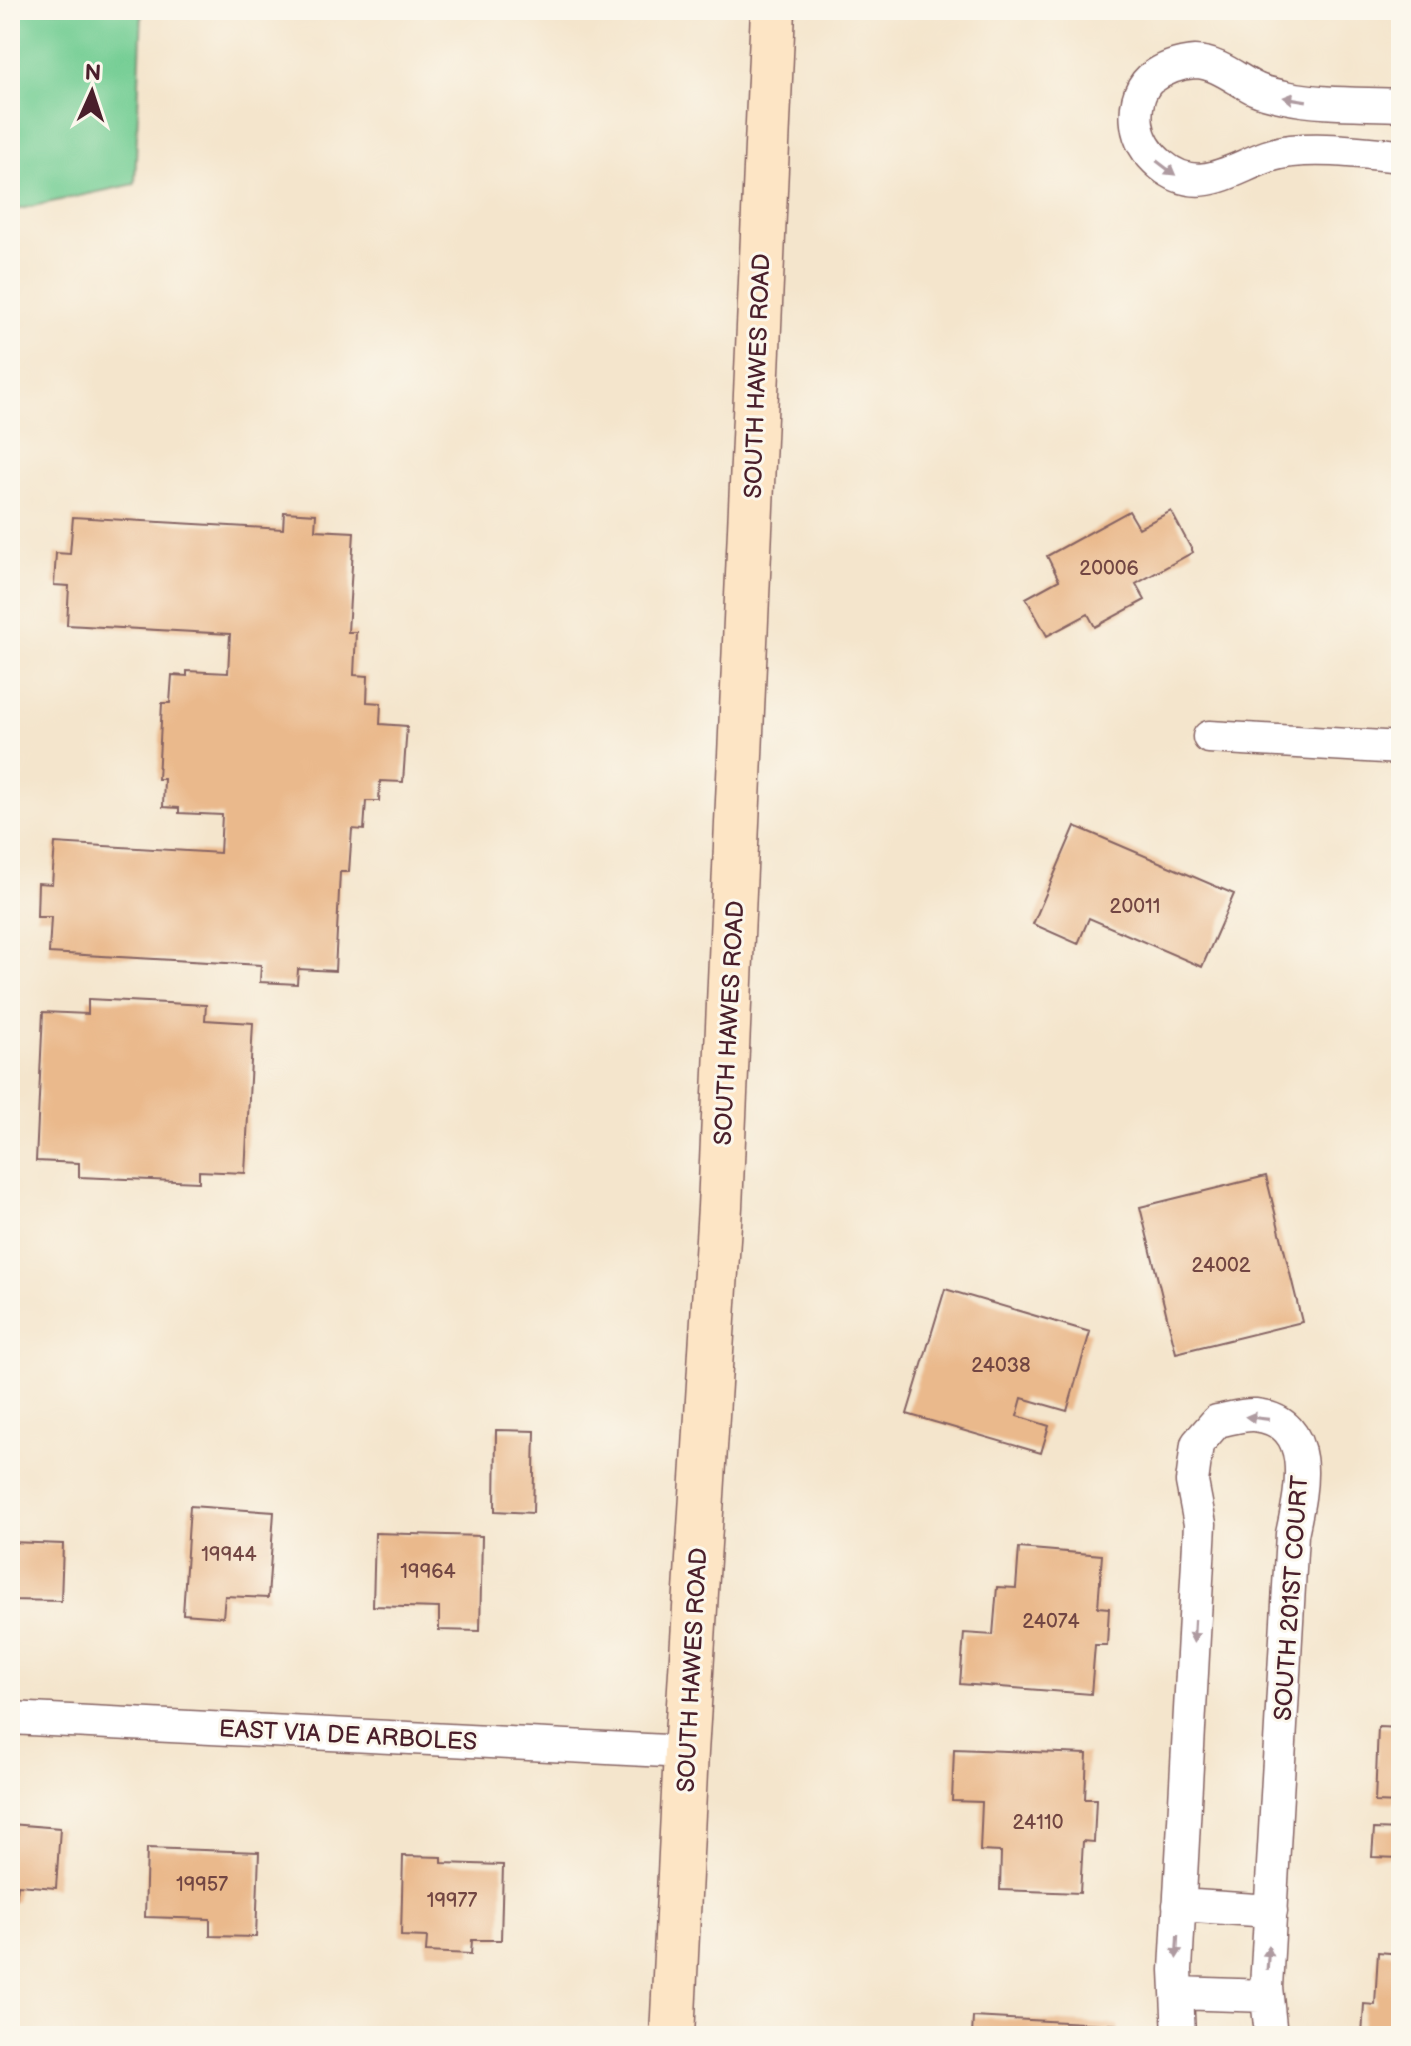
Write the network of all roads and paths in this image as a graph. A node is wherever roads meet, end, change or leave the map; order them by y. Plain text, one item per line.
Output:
1 (773, 10) edge
2 (1352, 103) junction
3 (1401, 105) edge
4 (1350, 152) junction
5 (1401, 156) edge
6 (1209, 737) dead end
7 (1401, 748) edge
8 (10, 1718) edge
9 (686, 1752) junction
10 (1179, 1905) junction
11 (1271, 1911) junction
12 (1177, 1993) junction
13 (1267, 1996) junction
14 (672, 2036) edge
15 (1179, 2036) edge
16 (1271, 2036) edge

1 - 9 main road, SOUTH HAWES ROAD
2 - 3 street
2 - 4 street
2 -> 4 street
4 - 5 street
6 - 7 street
8 - 9 street, EAST VIA DE ARBOLES
9 - 14 main road, SOUTH HAWES ROAD
10 - 11 street
11 -> 10 street, SOUTH 201ST COURT
10 -> 12 street, SOUTH 201ST COURT
13 -> 11 street, SOUTH 201ST COURT
12 - 13 street
12 - 15 street, SOUTH 201ST COURT
13 - 16 street, SOUTH 201ST COURT

